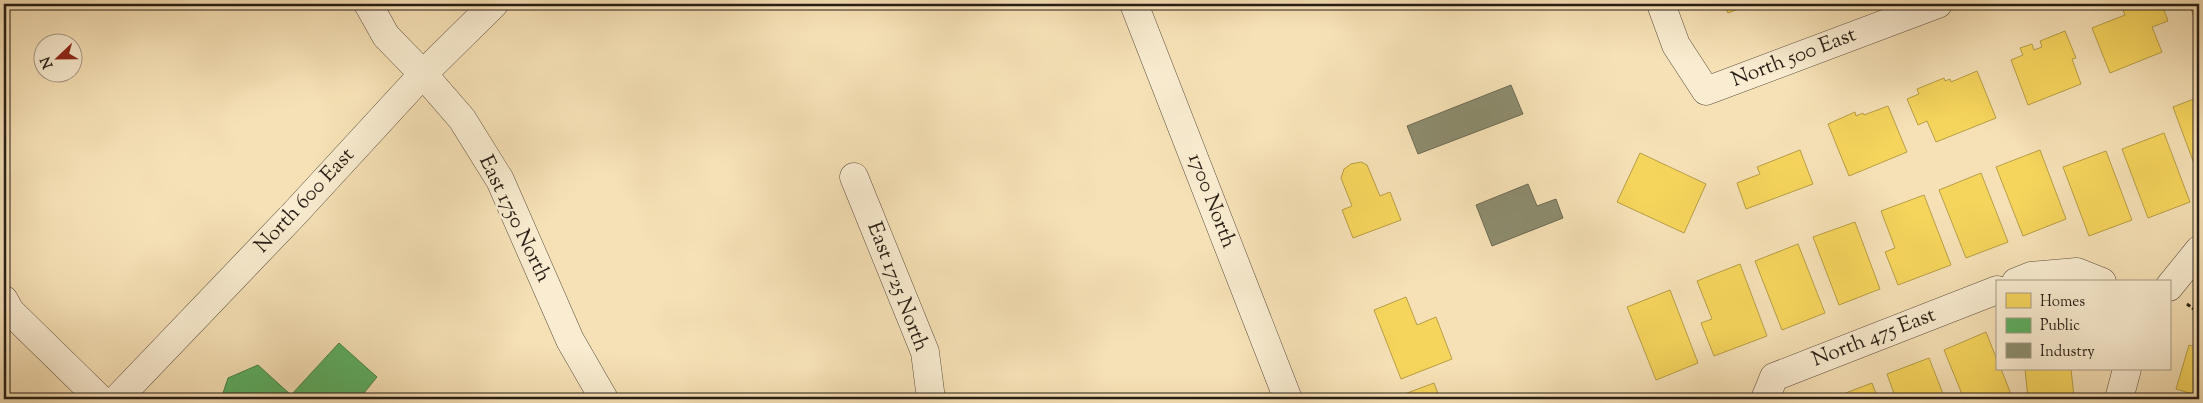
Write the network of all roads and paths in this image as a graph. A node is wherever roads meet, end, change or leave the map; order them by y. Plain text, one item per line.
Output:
1 (368, 4) edge
2 (494, 4) edge
3 (1134, 4) edge
4 (1661, 4) edge
5 (1938, 4) edge
6 (423, 74) junction
7 (854, 177) dead end
8 (2199, 250) edge
9 (2021, 280) edge
10 (2097, 280) edge
11 (1996, 290) edge
12 (2177, 294) edge
13 (4, 300) edge
14 (2199, 313) edge
15 (2127, 370) edge
16 (100, 399) edge
17 (117, 399) edge
18 (604, 399) edge
19 (931, 399) edge
20 (1288, 399) edge
21 (1765, 399) edge
22 (2119, 399) edge

1 - 6 street, East 1750 North
2 - 6 street, North 600 East
3 - 20 street, 1700 North
4 - 5 street, North 500 East
6 - 17 street, North 600 East
6 - 18 street, East 1750 North
7 - 19 street, East 1725 North
8 - 12 street
9 - 10 street
11 - 21 street, North 475 East
12 - 14 path
13 - 16 street
15 - 22 street

